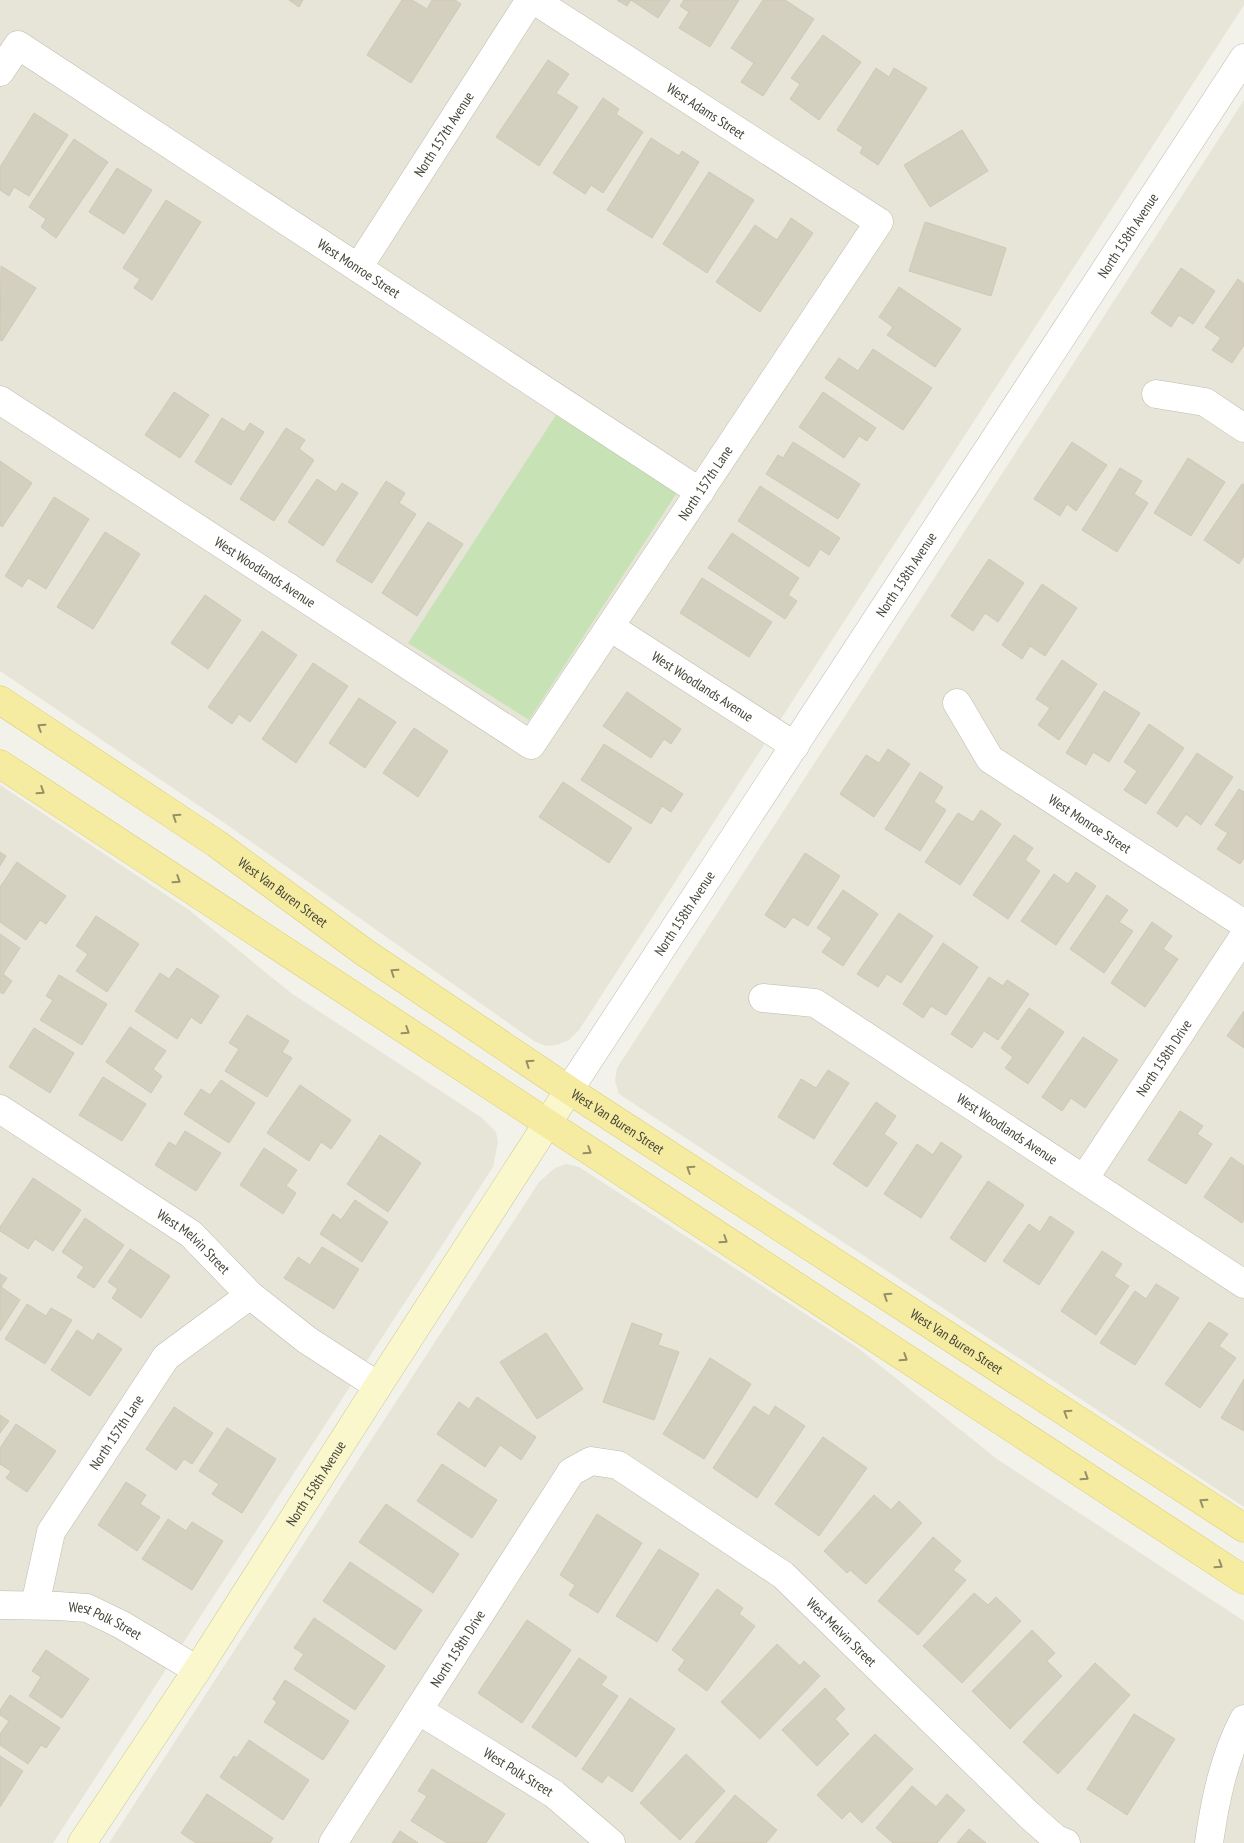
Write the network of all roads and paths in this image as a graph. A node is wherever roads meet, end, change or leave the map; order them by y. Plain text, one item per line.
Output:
1 (530, 0) edge
2 (534, 0) edge
3 (1244, 58) edge
4 (0, 72) edge
5 (879, 222) joint
6 (358, 268) junction
7 (1156, 394) dead end
8 (0, 400) edge
9 (1244, 428) edge
10 (700, 492) junction
11 (610, 627) junction
12 (0, 700) edge
13 (957, 703) dead end
14 (531, 745) joint
15 (795, 746) junction
16 (0, 764) edge
17 (1244, 924) edge
18 (1244, 936) edge
19 (764, 998) dead end
20 (569, 1090) junction
21 (0, 1109) edge
22 (547, 1124) junction
23 (1084, 1179) junction
24 (1244, 1284) edge
25 (250, 1295) junction
26 (378, 1386) junction
27 (591, 1461) joint
28 (1244, 1528) edge
29 (1244, 1580) edge
30 (0, 1605) edge
31 (34, 1605) junction
32 (197, 1670) junction
33 (418, 1710) junction
34 (1244, 1719) edge
35 (82, 1843) edge
36 (333, 1843) edge
37 (610, 1843) edge
38 (1066, 1843) edge
39 (1209, 1843) edge

1 - 6 street, North 157th Avenue
2 - 5 street, West Adams Street
3 - 15 street, North 158th Avenue
4 - 6 street, West Monroe Street
5 - 10 street, North 157th Lane
6 - 10 street, West Monroe Street
7 - 9 street
8 - 14 street, West Woodlands Avenue
10 - 11 street, North 157th Lane
11 - 14 street, North 157th Lane
11 - 15 street, West Woodlands Avenue
20 -> 12 main road, West Van Buren Street
13 - 17 street, West Monroe Street
15 - 20 street, North 158th Avenue
16 -> 22 main road
18 - 23 street, North 158th Drive
19 - 23 street, West Woodlands Avenue
20 - 22 street, North 158th Avenue
28 -> 20 main road, West Van Buren Street
21 - 25 street, West Melvin Street
22 - 26 street, North 158th Avenue
22 -> 29 main road
23 - 24 street, West Woodlands Avenue
25 - 26 street, West Melvin Street
25 - 31 street, North 157th Lane
26 - 32 street, North 158th Avenue
27 - 33 street, North 158th Drive
27 - 38 street, West Melvin Street
30 - 31 street, West Polk Street
31 - 32 street, West Polk Street
32 - 35 street, North 158th Avenue
33 - 36 street, North 158th Drive
33 - 37 street, West Polk Street
34 - 39 street

